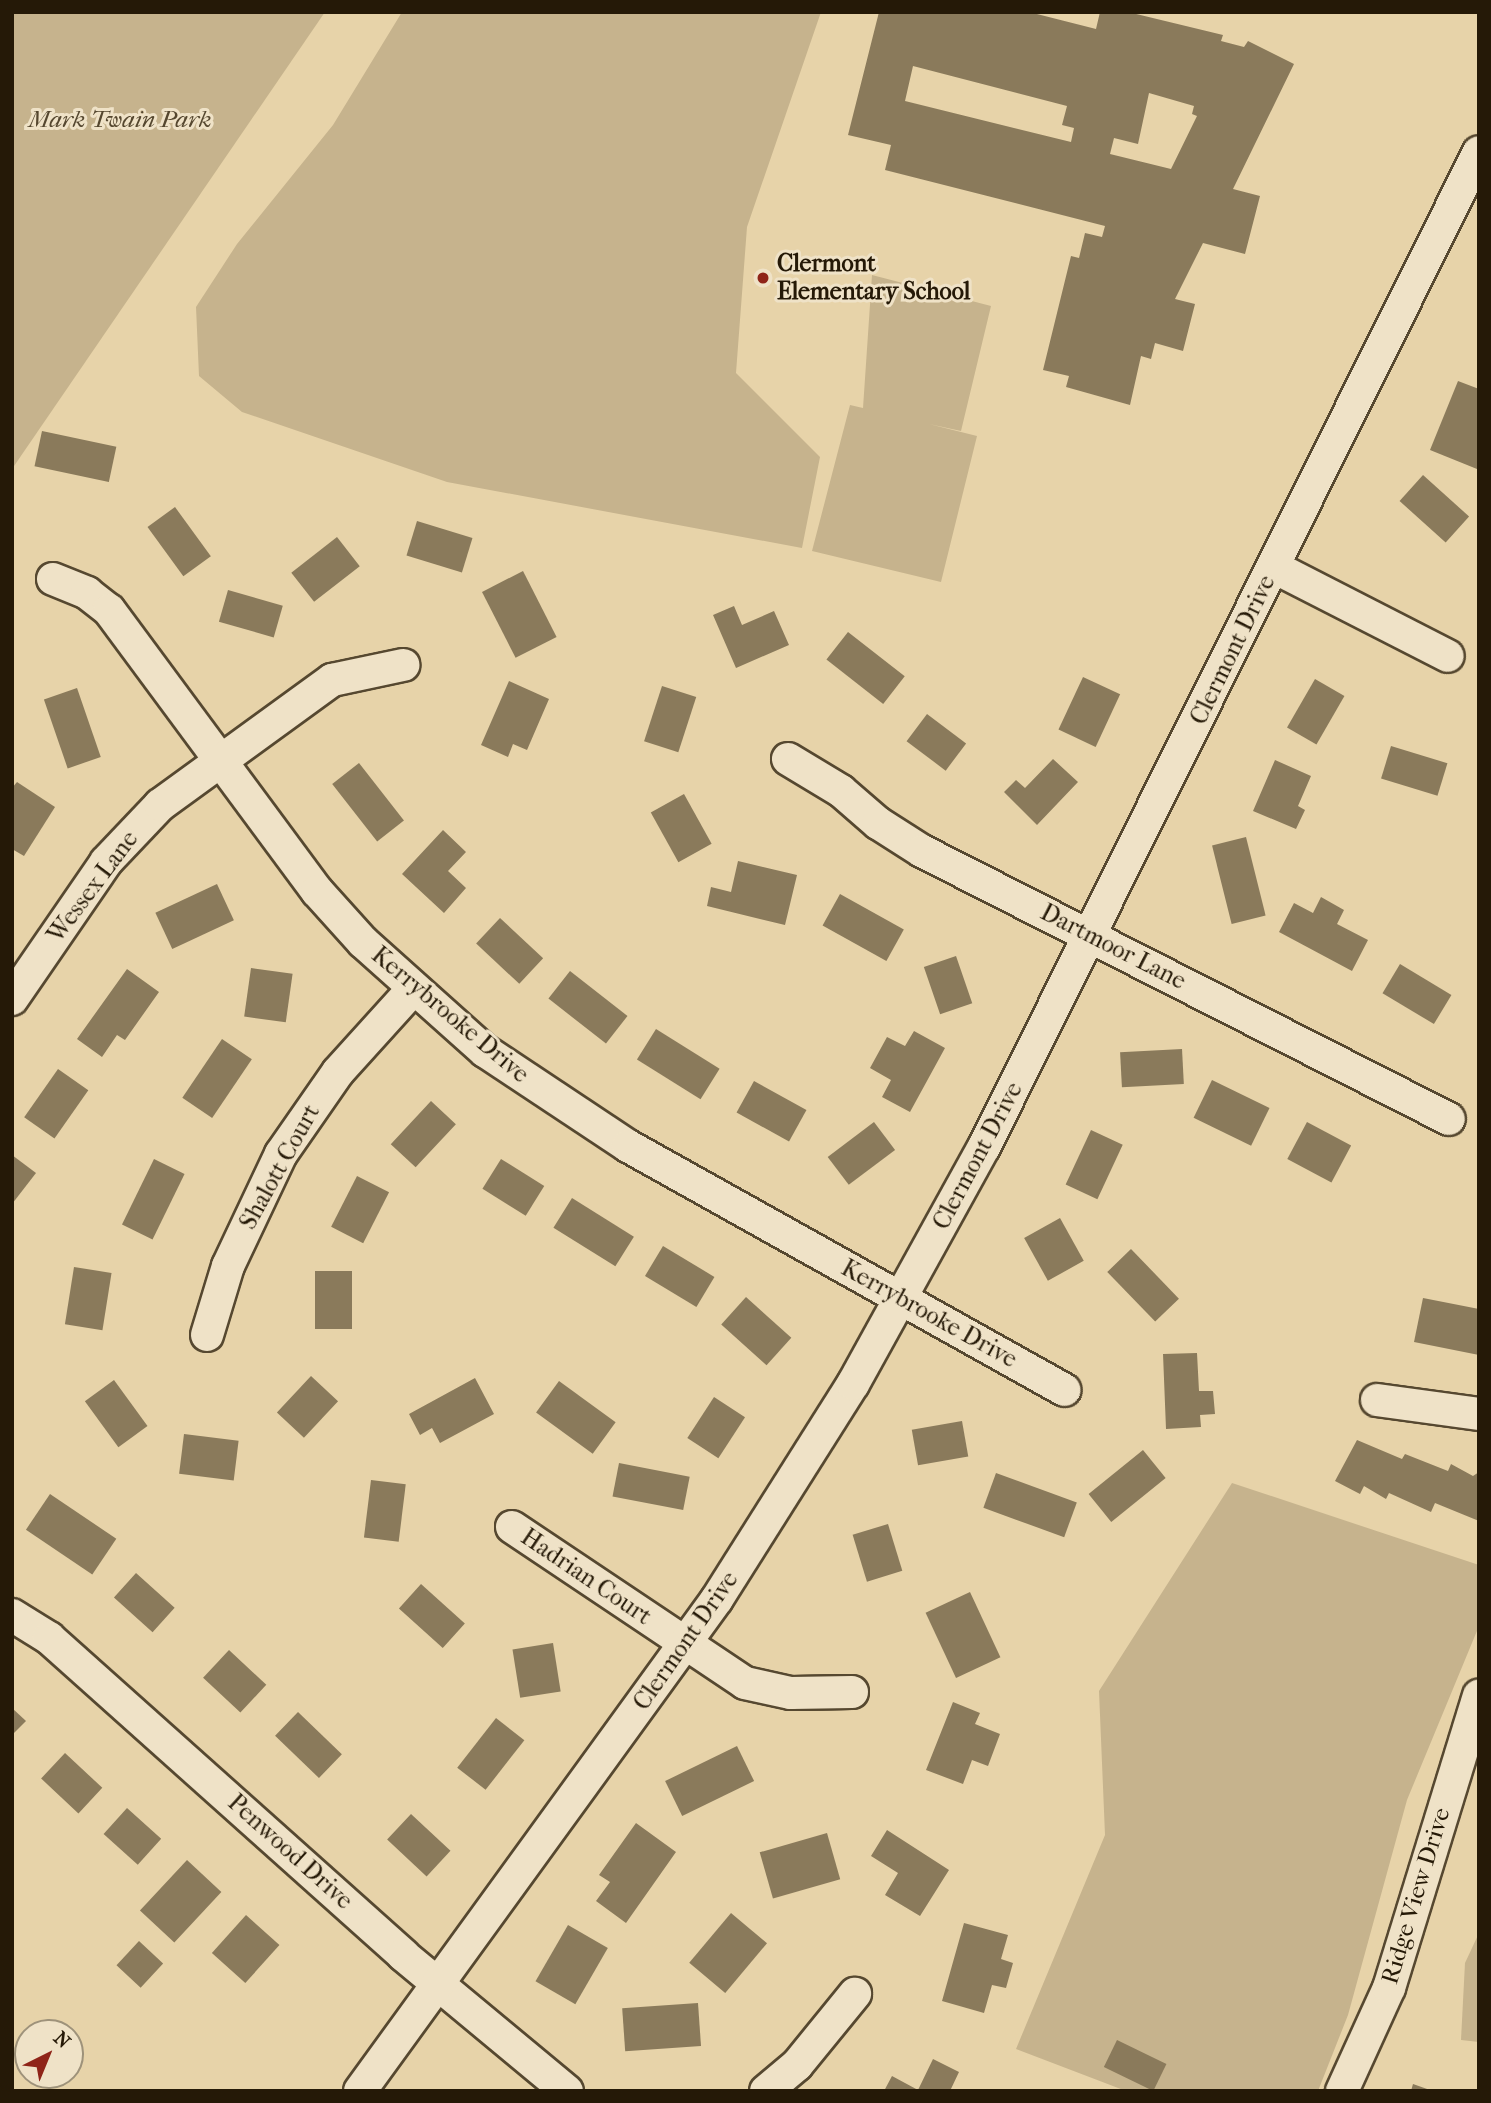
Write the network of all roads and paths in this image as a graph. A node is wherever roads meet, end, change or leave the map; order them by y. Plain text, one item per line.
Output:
1 (1479, 152) edge
2 (1274, 567) junction
3 (53, 579) dead end
4 (1448, 656) dead end
5 (403, 665) dead end
6 (788, 759) dead end
7 (218, 760) junction
8 (1091, 936) junction
9 (414, 988) junction
10 (12, 999) edge
11 (1449, 1119) dead end
12 (902, 1298) junction
13 (207, 1335) dead end
14 (1064, 1390) dead end
15 (1377, 1400) dead end
16 (1479, 1415) edge
17 (512, 1527) dead end
18 (12, 1615) edge
19 (685, 1645) junction
20 (852, 1692) dead end
21 (1479, 1696) edge
22 (441, 1986) junction
23 (855, 1994) dead end
24 (360, 2091) edge
25 (566, 2091) edge
26 (766, 2091) edge
27 (1342, 2091) edge

1 - 2 street, Clermont Drive
2 - 4 street
2 - 8 street, Clermont Drive
3 - 7 street, Kerrybrooke Drive
5 - 7 street, Wessex Lane
6 - 8 street, Dartmoor Lane
7 - 9 street, Kerrybrooke Drive
7 - 10 street, Wessex Lane
8 - 11 street, Dartmoor Lane
8 - 12 street, Clermont Drive
9 - 12 street, Kerrybrooke Drive
9 - 13 street, Shalott Court
12 - 14 street, Kerrybrooke Drive
12 - 19 street, Clermont Drive
15 - 16 street
17 - 19 street, Hadrian Court
18 - 22 street, Penwood Drive
19 - 20 street, Hadrian Court
19 - 22 street, Clermont Drive
21 - 27 street, Ridge View Drive
22 - 24 street, Clermont Drive
22 - 25 street, Penwood Drive
23 - 26 street

